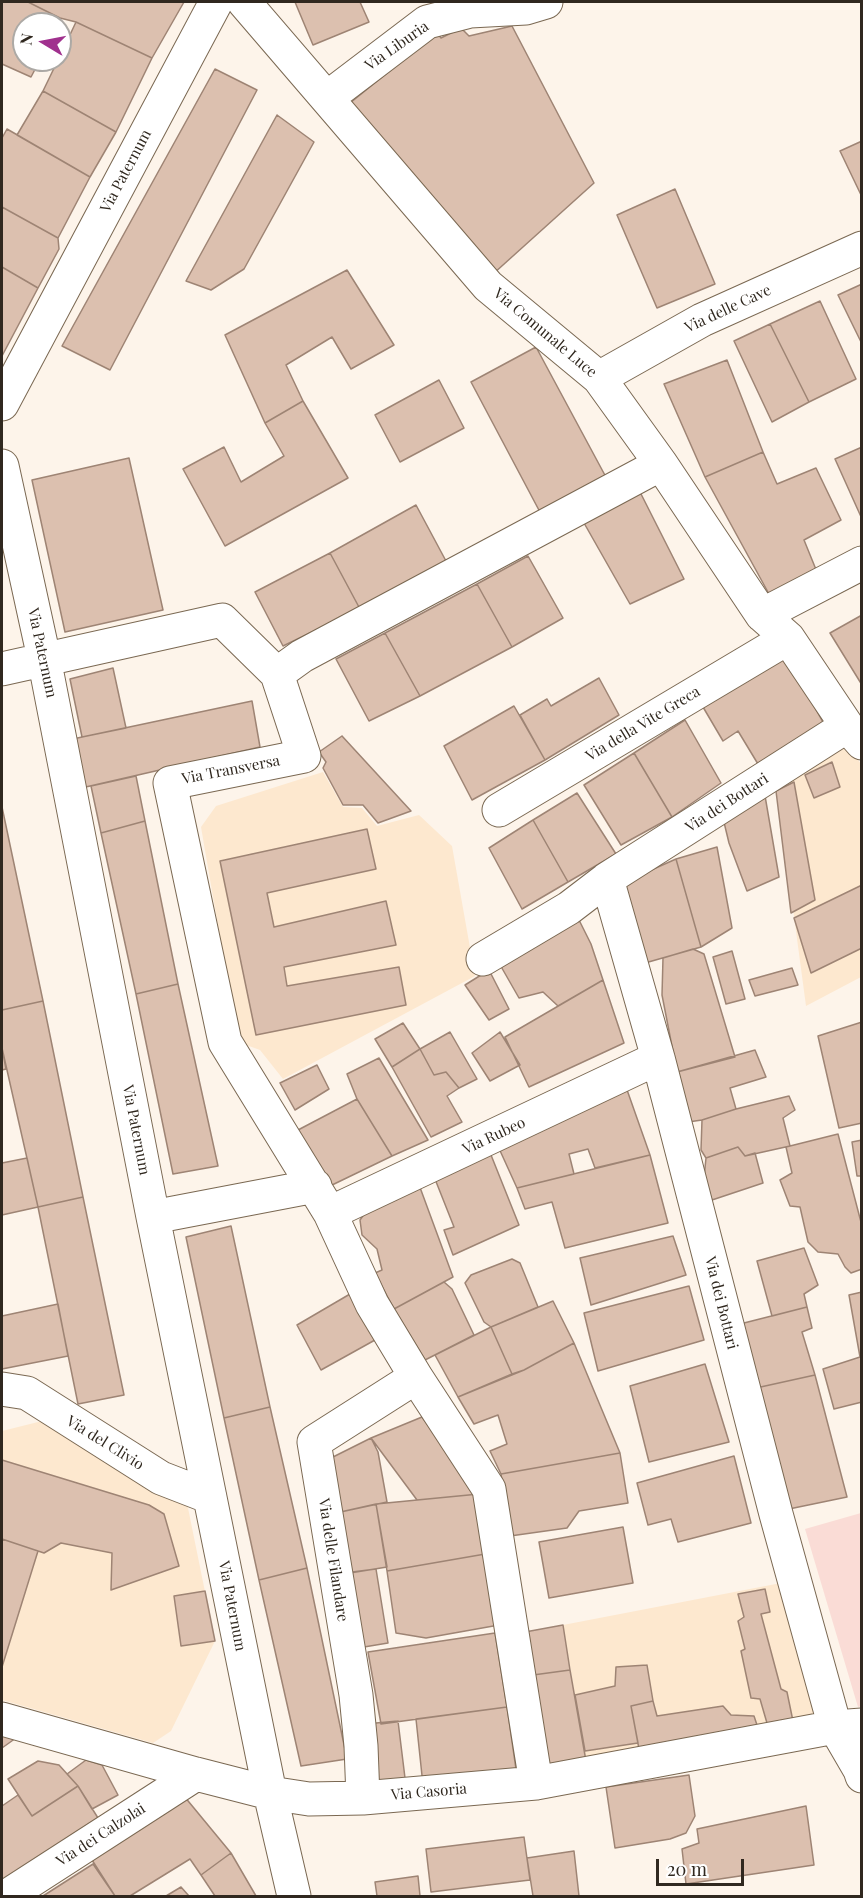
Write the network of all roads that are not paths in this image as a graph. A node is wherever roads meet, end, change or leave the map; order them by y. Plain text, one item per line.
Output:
1 (216, 2) edge
2 (244, 2) edge
3 (546, 2) edge
4 (327, 98) junction
5 (861, 248) edge
6 (599, 378) junction
7 (2, 404) edge
8 (661, 464) junction
9 (3, 489) edge
10 (2, 557) edge
11 (861, 563) edge
12 (762, 615) junction
13 (788, 638) junction
14 (44, 658) junction
15 (289, 665) junction
16 (2, 669) edge
17 (854, 735) edge
18 (499, 810) dead end
19 (607, 879) junction
20 (483, 959) dead end
21 (658, 1059) junction
22 (322, 1200) junction
23 (153, 1217) junction
24 (416, 1377) junction
25 (2, 1389) edge
26 (210, 1497) junction
27 (2, 1719) edge
28 (848, 1726) edge
29 (196, 1774) junction
30 (861, 1776) edge
31 (536, 1783) junction
32 (270, 1793) junction
33 (363, 1798) junction
34 (7, 1896) edge
35 (294, 1896) edge

1 - 7 street, Via Paternum
2 - 4 street, Via Comunale Luce
3 - 4 street, Via Liburia
4 - 6 street, Via Comunale Luce
5 - 6 street, Via delle Cave
6 - 8 street, Via Comunale Luce
8 - 12 street, Via Comunale Luce
8 - 15 street
9 - 14 street, Via Paternum
10 - 14 street
11 - 12 street
12 - 13 street, Via Comunale Luce
13 - 17 street, Via Comunale Luce
13 - 18 street, Via della Vite Greca
14 - 15 street, Via Transversa
14 - 16 street
14 - 23 street, Via Paternum
15 - 22 street, Via Transversa
17 - 19 street, Via dei Bottari
19 - 20 street, Via dei Bottari
19 - 21 street, Via dei Bottari
21 - 22 street, Via Rubeo
21 - 28 street, Via dei Bottari
22 - 23 street, Via Rubeo
22 - 24 street
23 - 26 street, Via Paternum
24 - 31 street
24 - 33 street, Via delle Filandare
25 - 26 street, Via del Clivio
26 - 32 street, Via Paternum
27 - 29 street, Via Casoria
28 - 30 street, Via dei Bottari
28 - 31 street, Via Casoria
29 - 32 street, Via Casoria
29 - 34 street, Via dei Calzolai
31 - 33 street, Via Casoria
32 - 33 street, Via Casoria
32 - 35 street, Via Paternum

